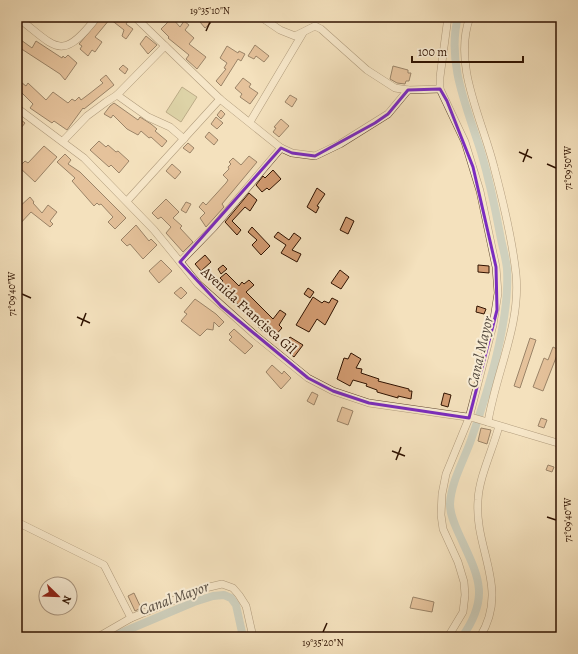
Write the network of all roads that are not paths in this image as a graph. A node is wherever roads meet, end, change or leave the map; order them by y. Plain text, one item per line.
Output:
1 (17, 17) edge
2 (97, 17) edge
3 (135, 17) edge
4 (261, 17) edge
5 (448, 17) edge
6 (470, 17) edge
7 (303, 33) junction
8 (165, 46) junction
9 (440, 89) junction
10 (408, 90) junction
11 (117, 95) junction
12 (220, 99) junction
13 (17, 108) edge
14 (250, 122) junction
15 (184, 140) junction
16 (63, 141) junction
17 (281, 148) junction
18 (127, 201) junction
19 (180, 262) junction
20 (472, 418) junction
21 (485, 421) junction
22 (499, 426) junction
23 (561, 444) edge
24 (17, 522) edge
25 (131, 618) junction
26 (98, 637) edge
27 (253, 637) edge
28 (448, 637) edge
29 (480, 637) edge

1 - 2 street
3 - 8 street
4 - 7 street
5 - 9 street
6 - 21 street
7 - 10 street
7 - 14 street
8 - 11 street
8 - 12 street
9 - 10 street
9 - 20 street
10 - 17 street
11 - 15 street
11 - 16 street
12 - 14 street
12 - 15 street
13 - 16 street, Avenida Francisca Gil
14 - 17 street
15 - 18 street
16 - 18 street, Avenida Francisca Gil
17 - 19 street
18 - 19 street, Avenida Francisca Gil
19 - 20 street, Avenida Francisca Gil
20 - 21 street, Avenida Francisca Gil
20 - 28 street
21 - 22 street, Avenida Francisca Gil
22 - 23 street, Avenida Francisca Gil
22 - 29 street
24 - 25 street
25 - 26 street
25 - 27 street

